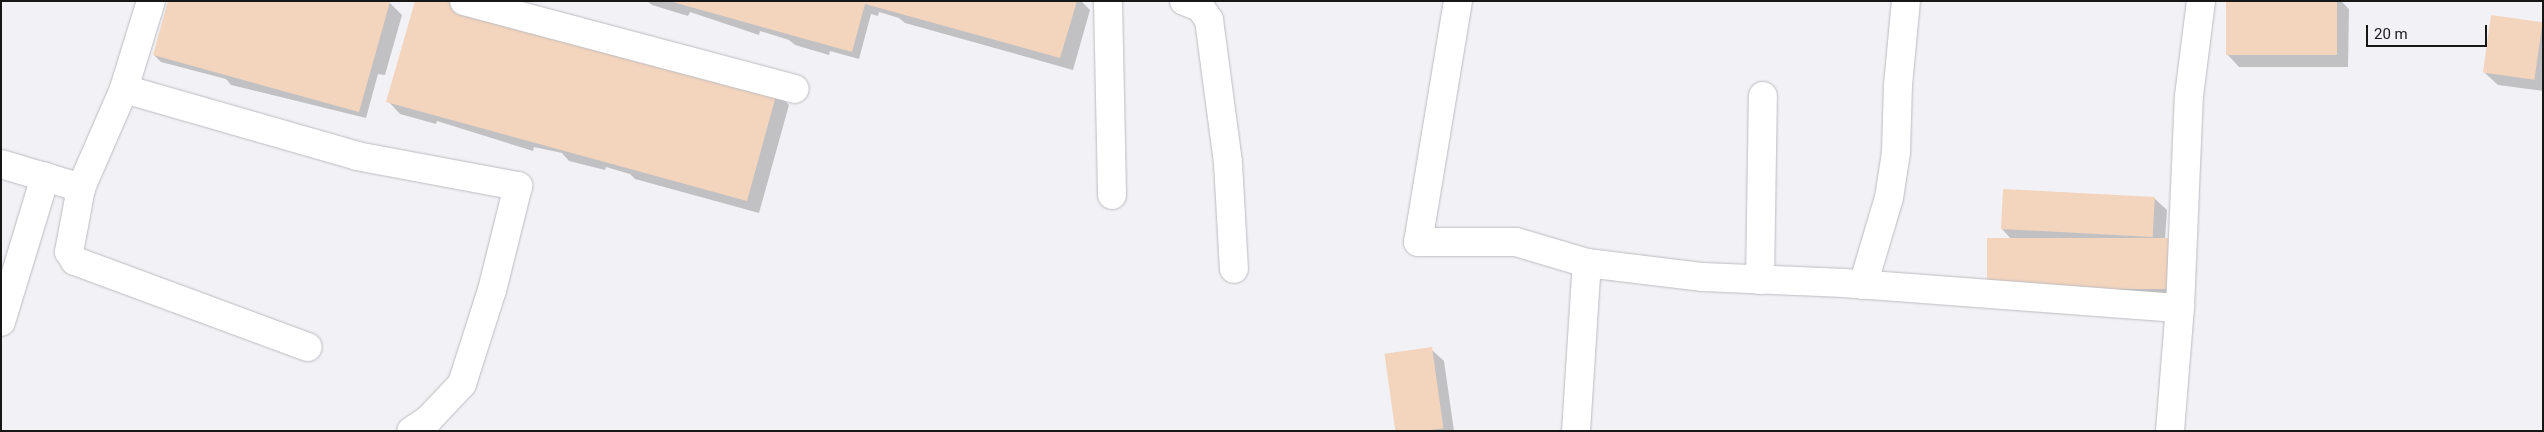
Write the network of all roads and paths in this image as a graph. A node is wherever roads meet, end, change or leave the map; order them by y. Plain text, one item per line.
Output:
1 (151, 1) edge
2 (464, 1) edge
3 (1108, 1) edge
4 (1184, 1) edge
5 (1458, 1) edge
6 (1906, 1) edge
7 (2201, 1) edge
8 (124, 89) junction
9 (794, 89) dead end
10 (1763, 96) dead end
11 (1, 164) edge
12 (45, 177) junction
13 (81, 188) junction
14 (1112, 195) dead end
15 (1587, 264) junction
16 (1234, 269) dead end
17 (1760, 280) junction
18 (1863, 285) junction
19 (2180, 308) junction
20 (1, 322) edge
21 (308, 347) dead end
22 (410, 431) edge
23 (1576, 431) edge
24 (2170, 431) edge

1 - 8 street
2 - 9 street
3 - 14 street
4 - 16 street
5 - 15 street
6 - 18 street
7 - 19 street
8 - 13 street
8 - 22 street
10 - 17 street
11 - 12 street
12 - 13 street
12 - 20 street
13 - 21 street
15 - 17 street
15 - 23 street
17 - 18 street
18 - 19 street
19 - 24 street

